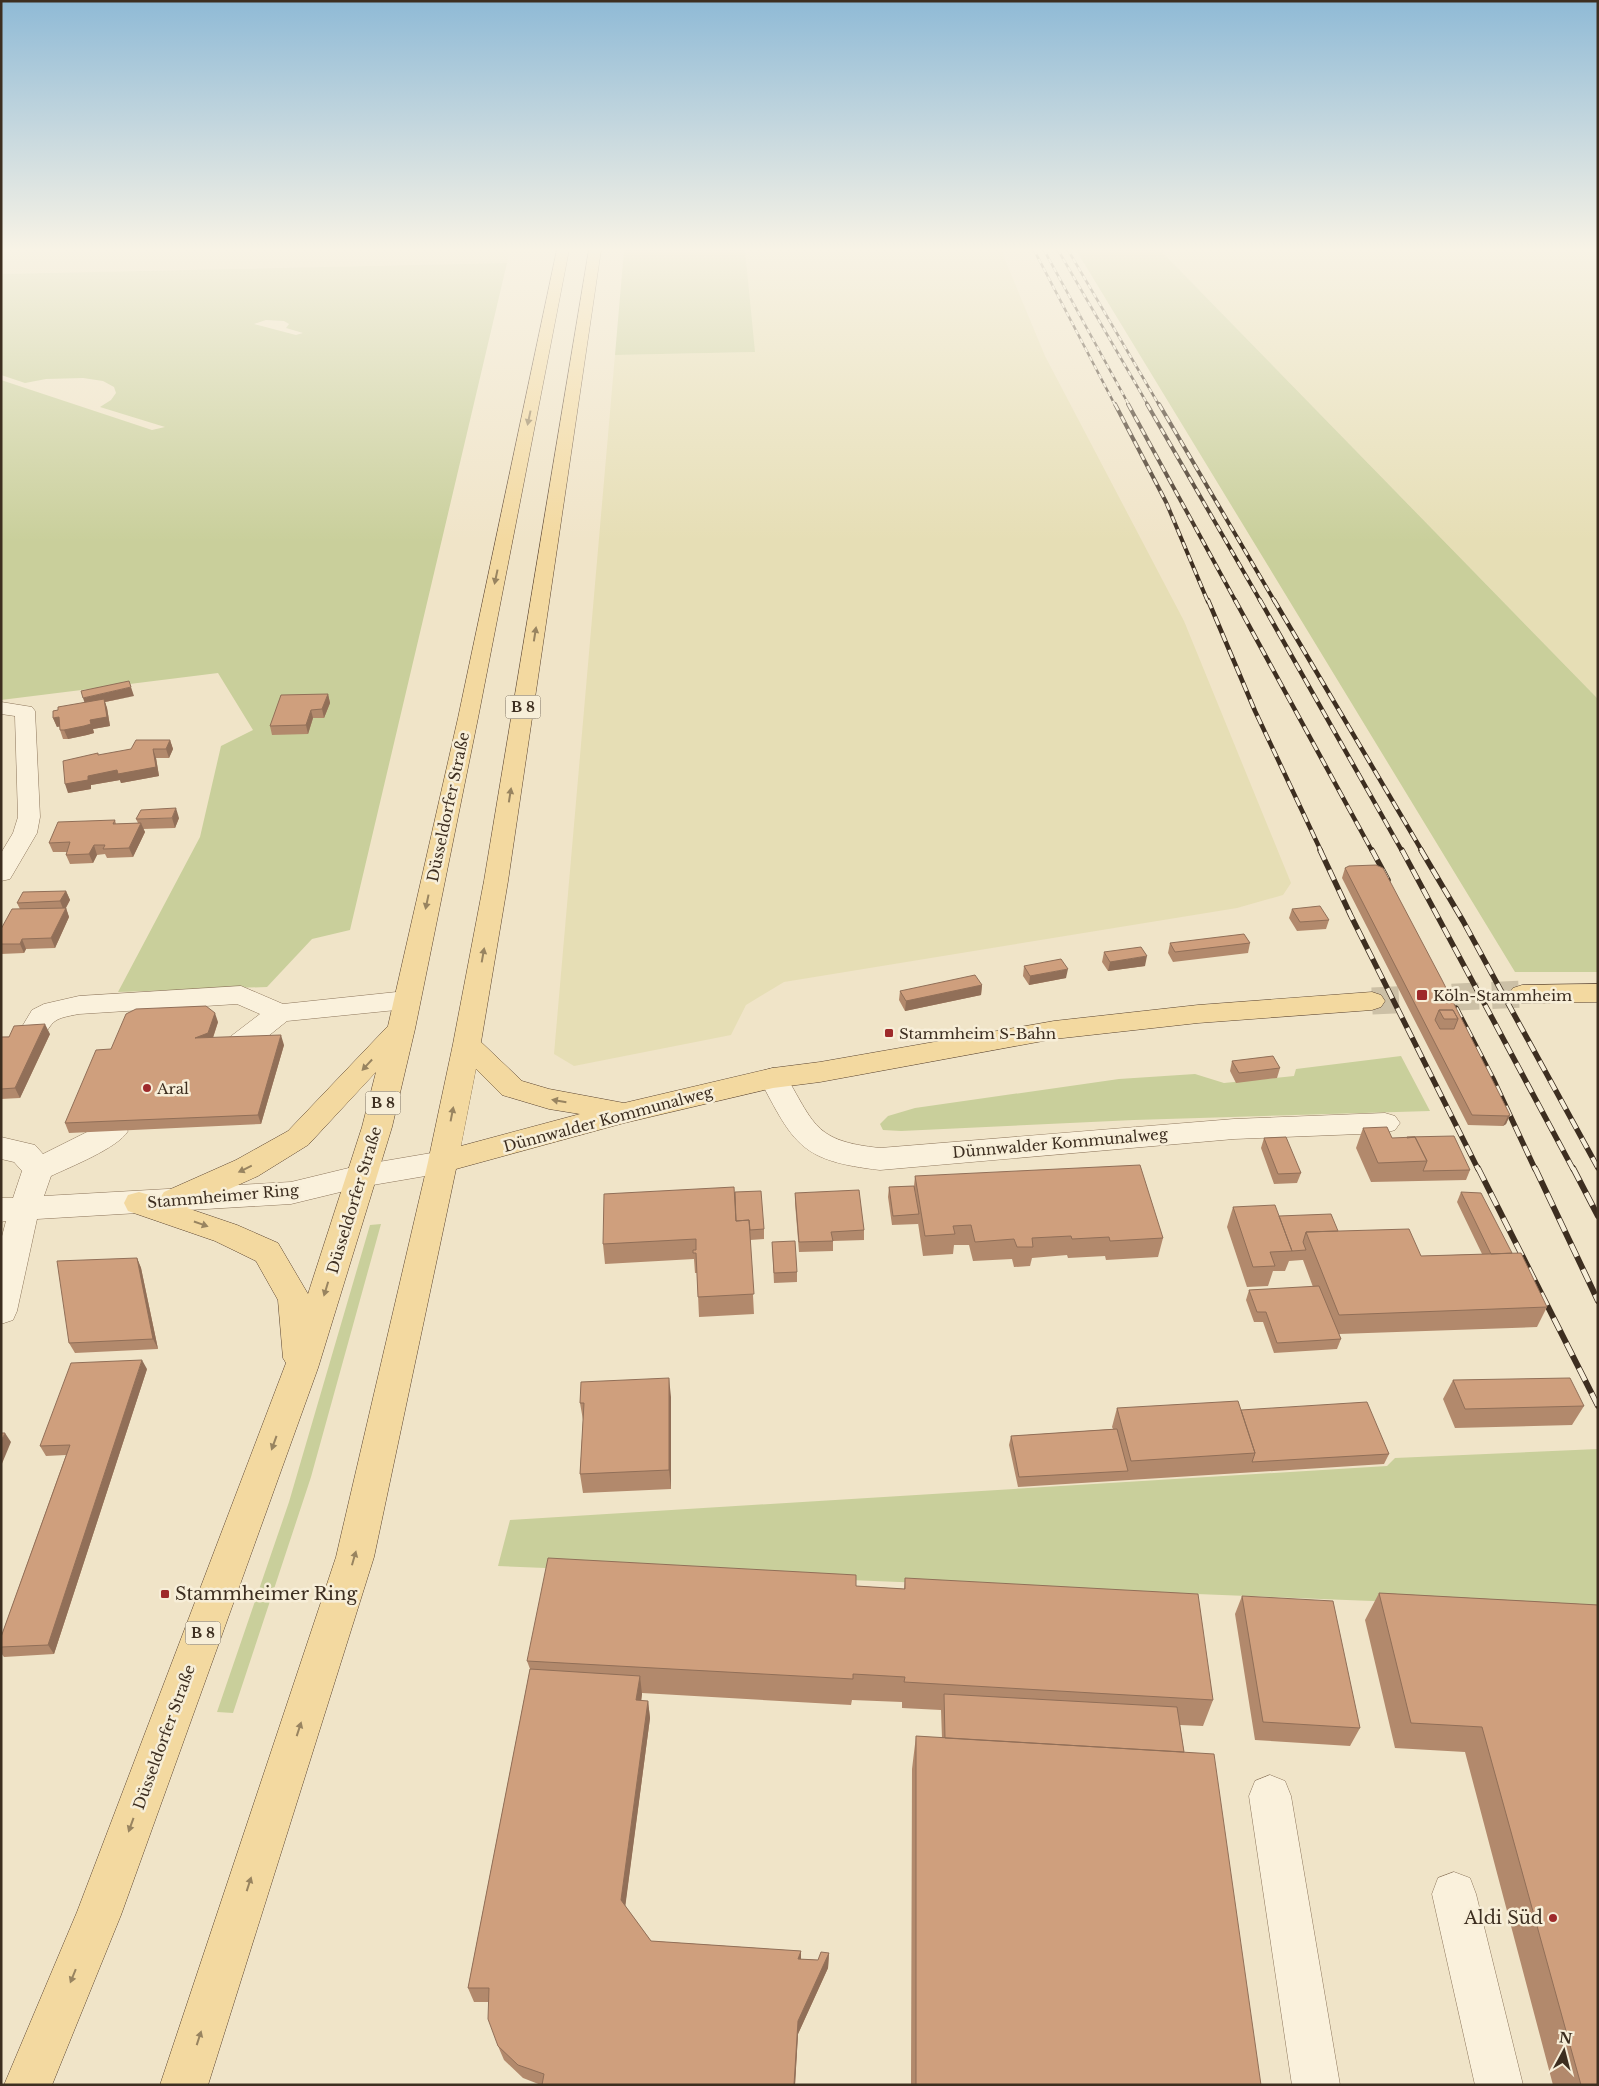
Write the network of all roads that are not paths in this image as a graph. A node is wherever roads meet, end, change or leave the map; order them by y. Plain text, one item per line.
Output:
1 (543, 347) edge
2 (580, 347) edge
3 (1, 708) edge
4 (1, 874) edge
5 (1598, 993) edge
6 (1522, 994) tunnel mouth
7 (406, 1000) junction
8 (1372, 1000) tunnel mouth
9 (280, 1013) junction
10 (401, 1029) junction
11 (31, 1035) edge
12 (467, 1044) junction
13 (236, 1047) edge
14 (773, 1078) junction
15 (624, 1113) junction
16 (1386, 1123) dead end
17 (113, 1131) edge
18 (1, 1148) edge
19 (443, 1162) junction
20 (38, 1168) junction
21 (361, 1176) junction
22 (175, 1200) junction
23 (138, 1203) junction
24 (12, 1209) edge
25 (1, 1311) edge
26 (301, 1368) junction
27 (1270, 1796) dead end
28 (1454, 1894) dead end
29 (28, 2085) edge
30 (184, 2085) edge
31 (1316, 2085) edge
32 (1499, 2085) edge

1 -> 7 main road, Düsseldorfer Straße / B 8
12 -> 2 main road, B 8
3 - 4 street
5 - 6 main road
7 - 9 street
7 - 10 main road, Düsseldorfer Straße / B 8
8 - 14 main road, Dünnwalder Kommunalweg
9 - 11 street
9 - 13 street
10 - 21 main road, Düsseldorfer Straße / B 8
10 -> 22 main road
15 -> 12 main road
19 -> 12 main road, B 8
14 - 15 main road, Dünnwalder Kommunalweg
14 - 16 street, Dünnwalder Kommunalweg
15 - 19 main road, Dünnwalder Kommunalweg
17 - 20 street
18 - 20 street
19 - 21 street, Stammheimer Ring
30 -> 19 main road, B 8
20 - 24 street
21 - 22 street, Stammheimer Ring
21 -> 26 main road, Düsseldorfer Straße / B 8
22 - 23 street, Stammheimer Ring
23 - 24 street, Stammheimer Ring
23 -> 26 main road
24 - 25 street
26 -> 29 main road, Düsseldorfer Straße / B 8
27 - 31 street
28 - 32 street

